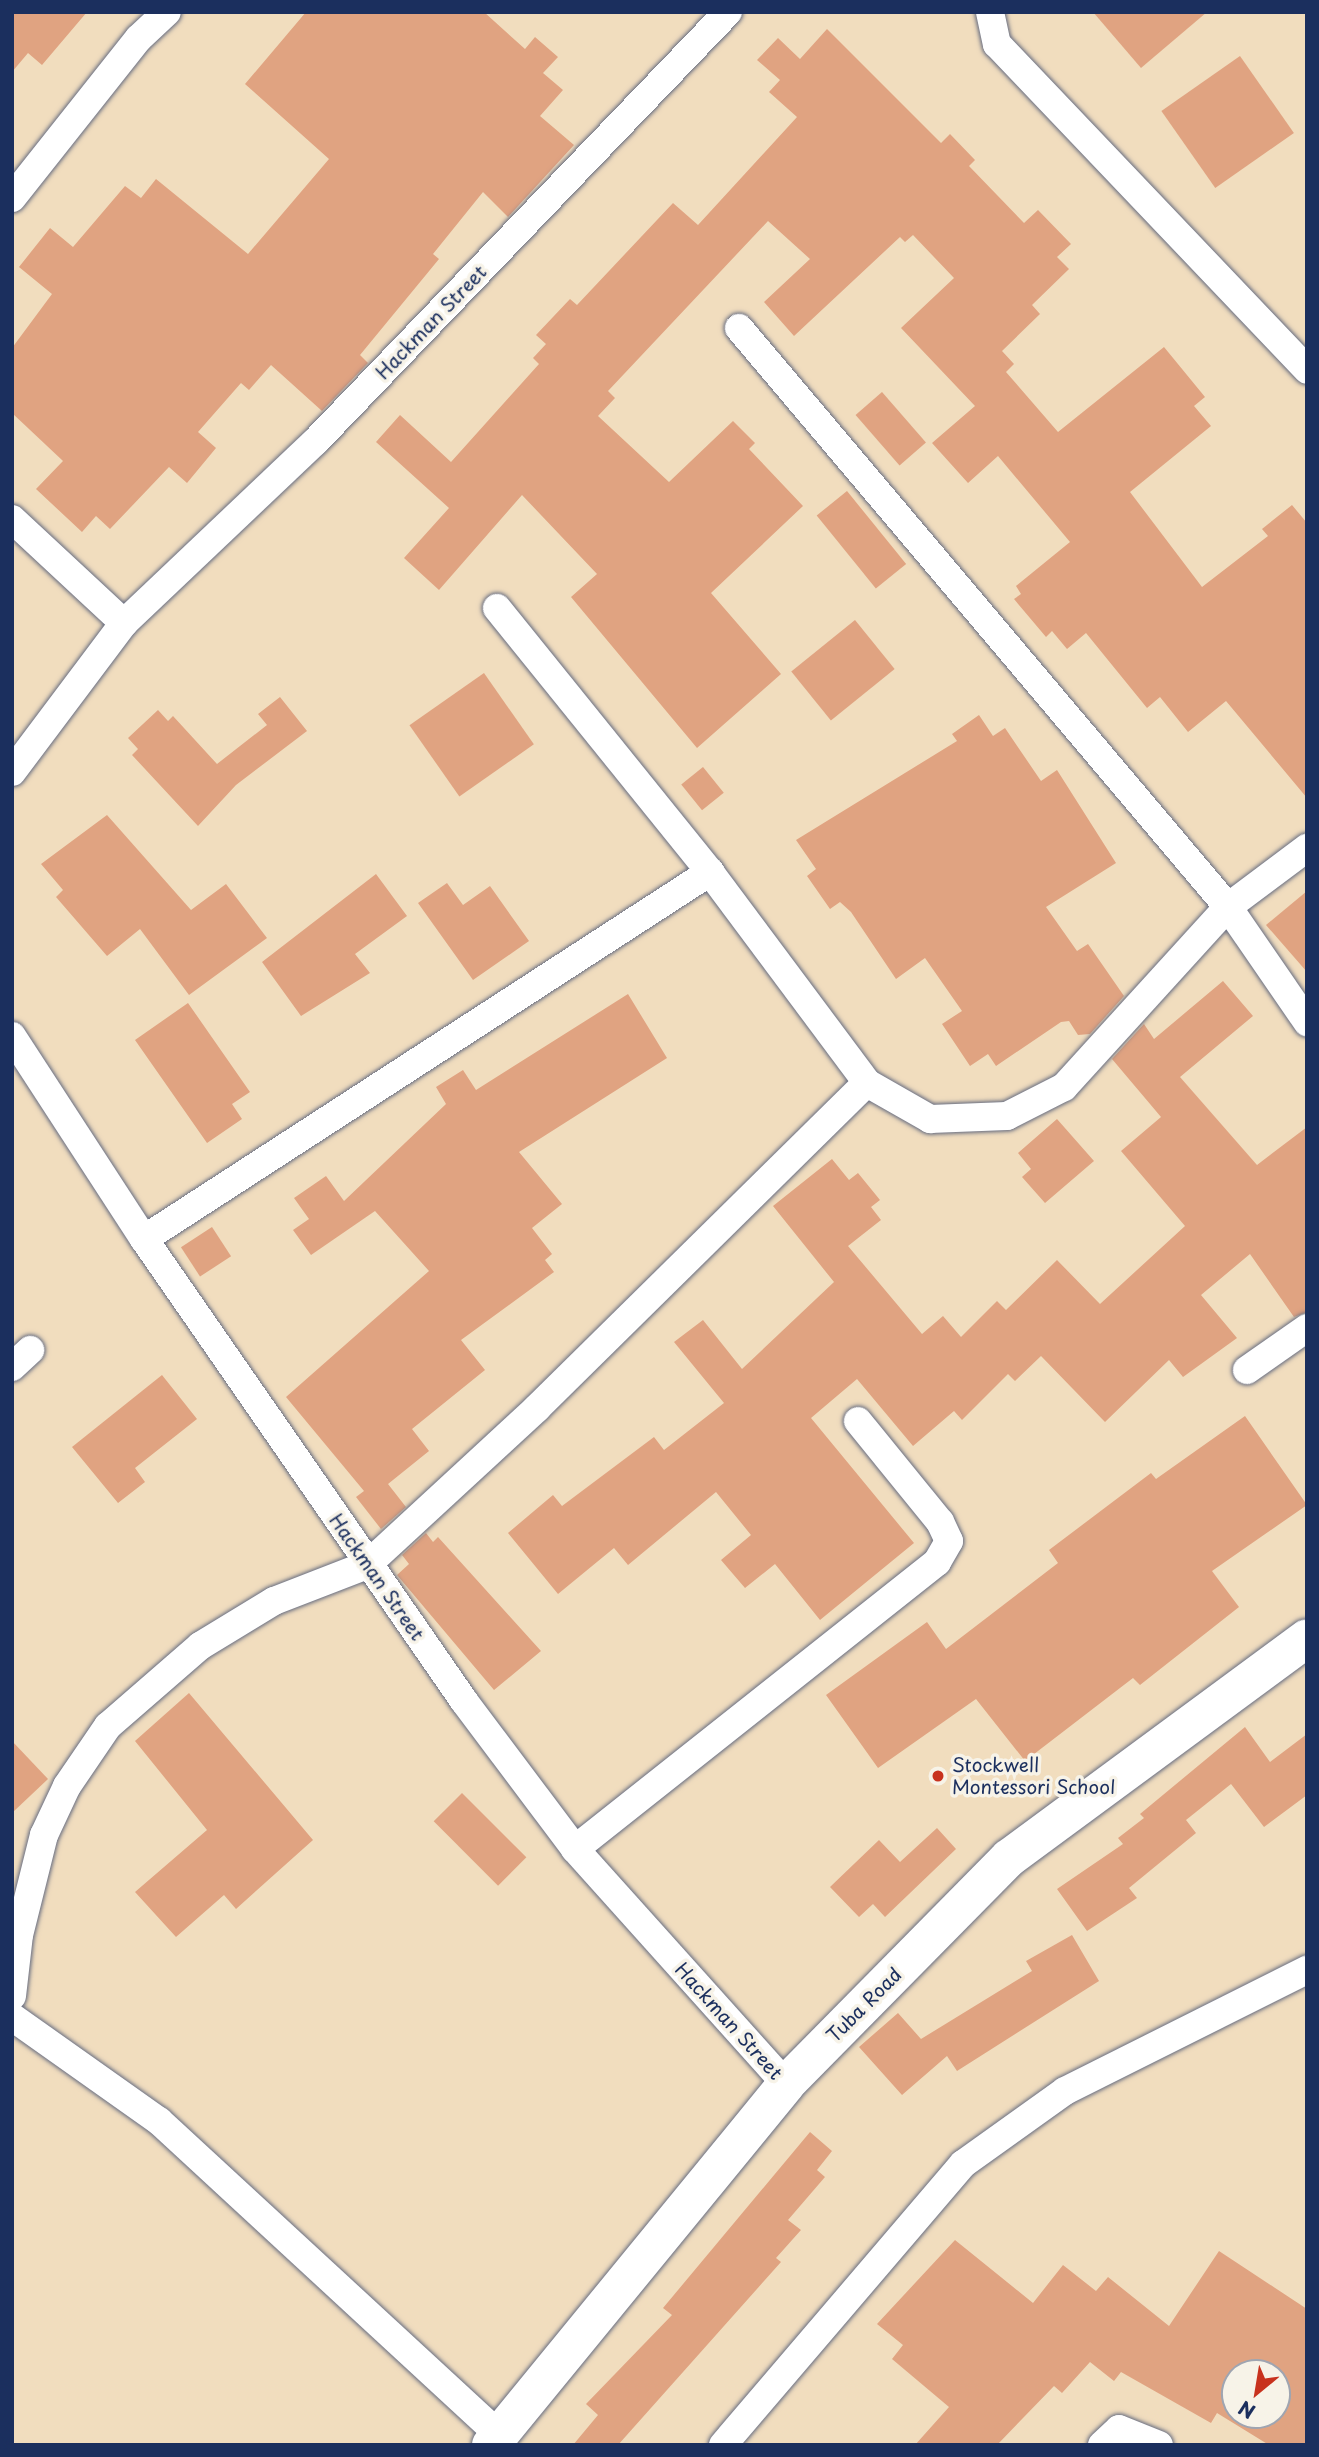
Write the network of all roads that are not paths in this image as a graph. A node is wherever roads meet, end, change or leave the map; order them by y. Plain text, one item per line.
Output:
1 (167, 12) edge
2 (728, 12) edge
3 (990, 12) edge
4 (12, 198) edge
5 (739, 328) dead end
6 (1307, 370) edge
7 (12, 519) edge
8 (496, 608) dead end
9 (124, 623) junction
10 (12, 772) edge
11 (1307, 848) edge
12 (710, 872) junction
13 (1228, 907) junction
14 (1307, 1022) edge
15 (12, 1036) edge
16 (867, 1083) junction
17 (144, 1240) junction
18 (1307, 1328) edge
19 (1247, 1370) dead end
20 (858, 1421) dead end
21 (367, 1564) junction
22 (1307, 1638) edge
23 (575, 1849) junction
24 (1307, 1970) edge
25 (12, 1996) edge
26 (12, 2017) edge
27 (786, 2084) junction
28 (495, 2440) edge
29 (723, 2445) edge
30 (1102, 2445) edge
31 (1159, 2445) edge

1 - 4 street
2 - 9 street, Hackman Street
3 - 6 street
5 - 13 street
7 - 9 street
8 - 12 street
9 - 10 street, Hackman Street
11 - 13 street
12 - 16 street
12 - 17 street
13 - 14 street
13 - 16 street
15 - 17 street, Hackman Street
16 - 21 street
17 - 21 street, Hackman Street
18 - 19 street
20 - 23 street
21 - 23 street, Hackman Street
21 - 25 street
22 - 27 street, Tuba Road
23 - 27 street, Hackman Street
24 - 29 street
26 - 28 street
27 - 28 street, Tuba Road
30 - 31 street

